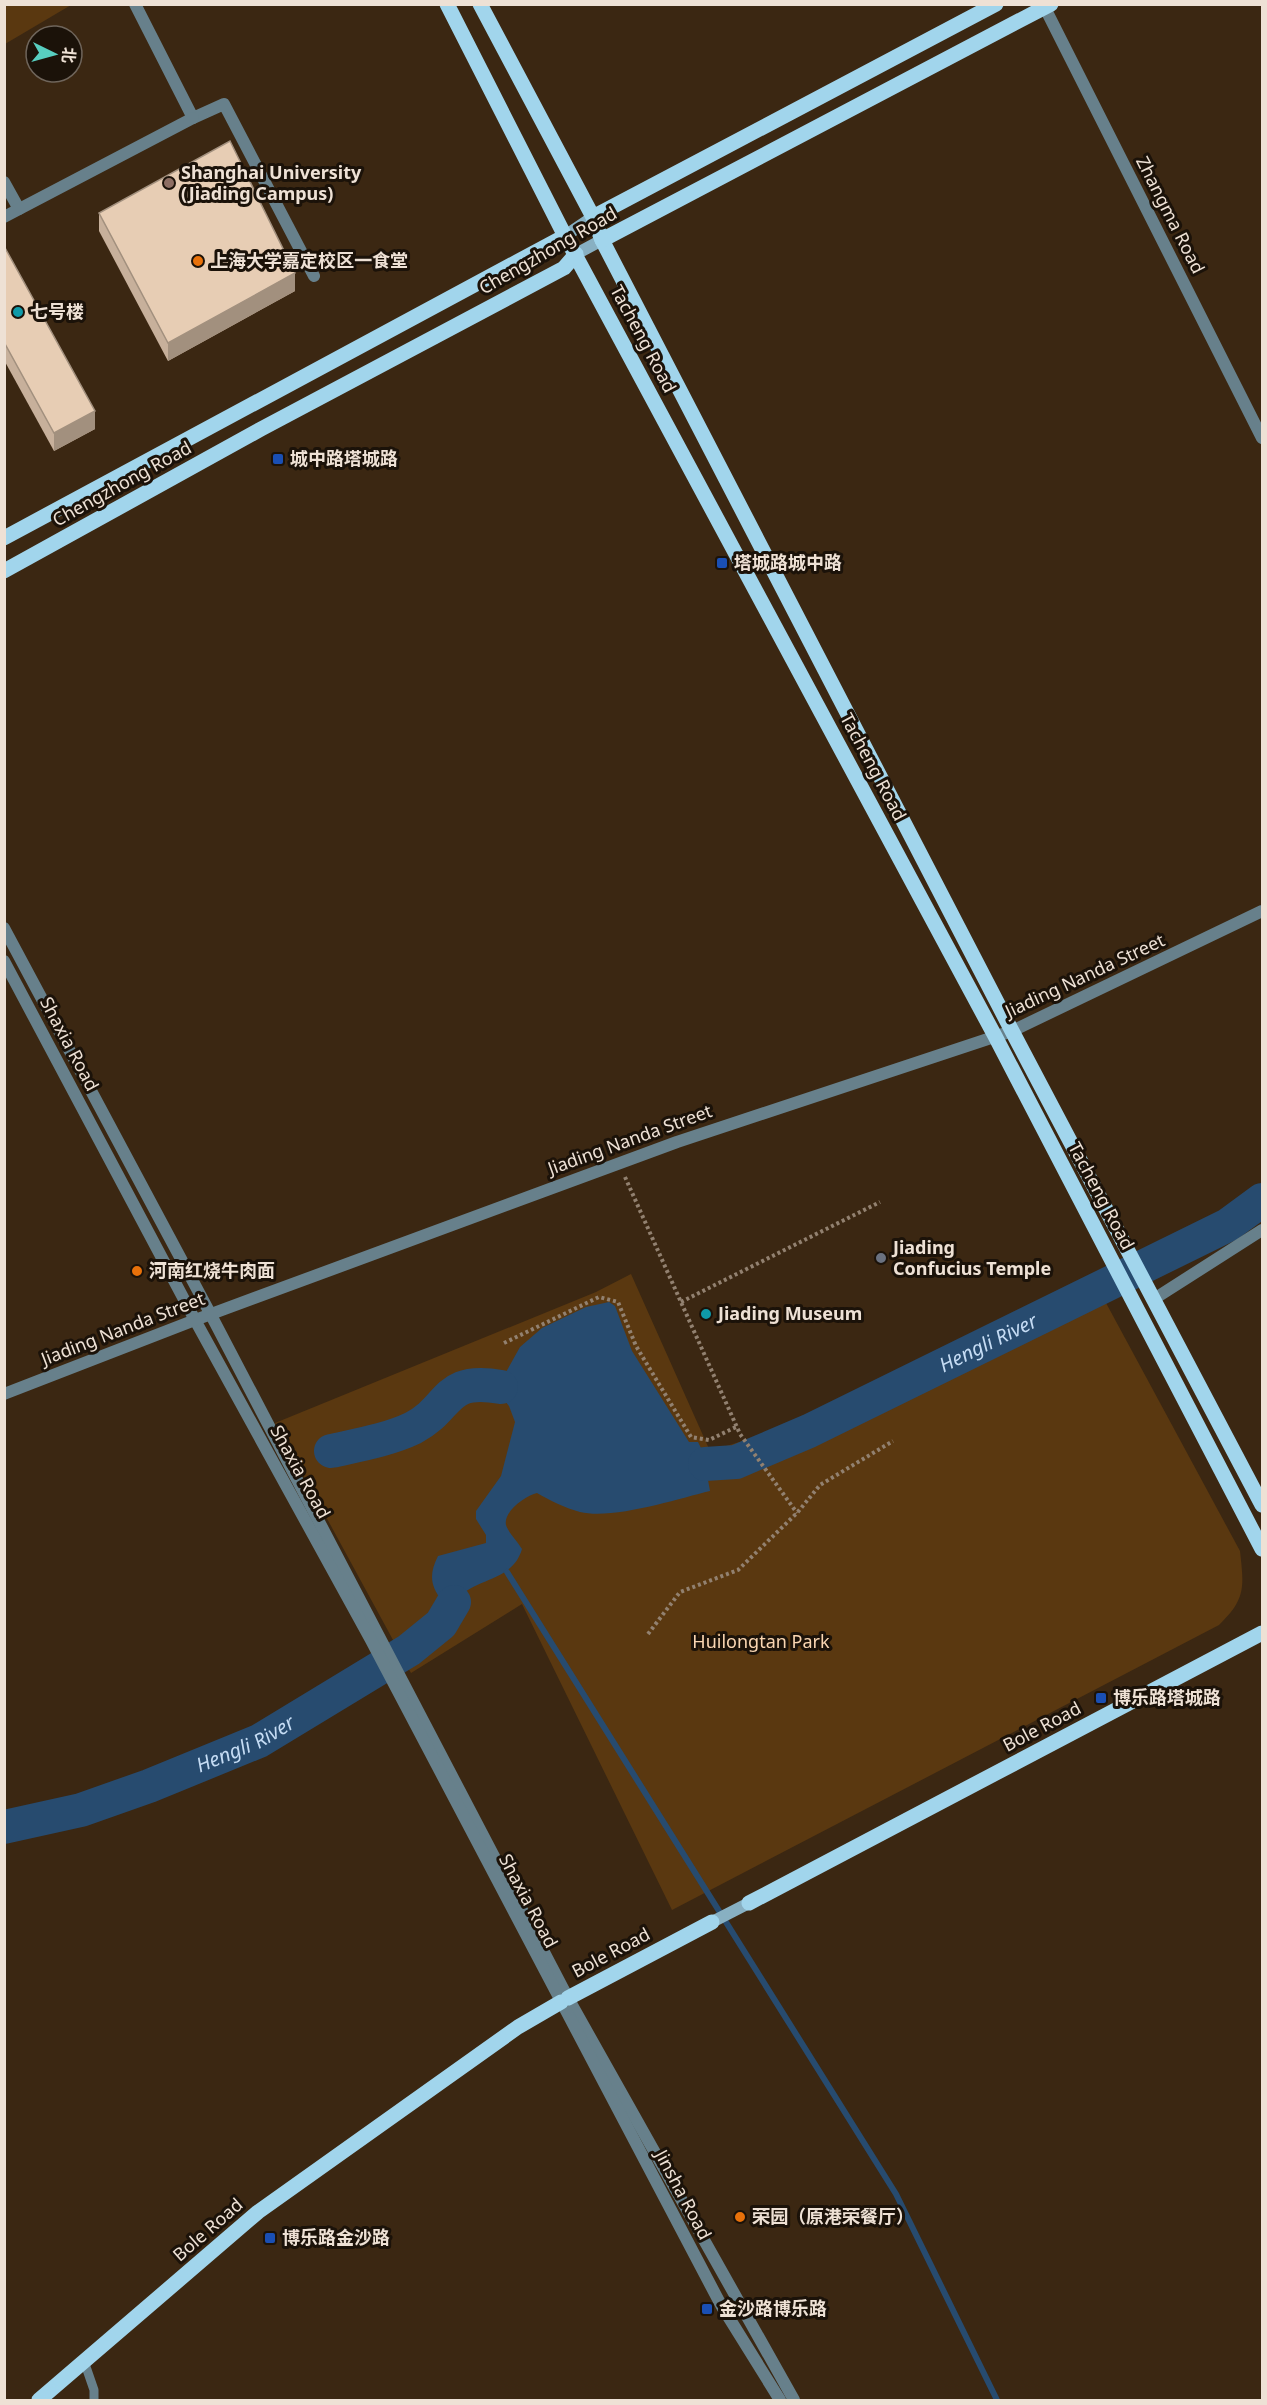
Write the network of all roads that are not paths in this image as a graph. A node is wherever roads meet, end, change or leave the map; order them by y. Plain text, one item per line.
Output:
1 (135, 4) edge
2 (447, 4) edge
3 (480, 4) edge
4 (996, 4) edge
5 (1048, 6) edge
6 (193, 118) junction
7 (4, 182) edge
8 (19, 209) junction
9 (4, 217) edge
10 (593, 217) junction
11 (566, 236) junction
12 (602, 240) junction
13 (576, 254) junction
14 (314, 276) dead end
15 (1263, 438) edge
16 (4, 538) edge
17 (4, 571) edge
18 (1263, 912) edge
19 (4, 928) edge
20 (4, 961) edge
21 (1012, 1031) junction
22 (995, 1036) junction
23 (1263, 1230) edge
24 (1154, 1299) junction
25 (211, 1315) junction
26 (195, 1320) junction
27 (4, 1394) edge
28 (1263, 1505) edge
29 (1263, 1549) edge
30 (1263, 1633) edge
31 (749, 1903) joint
32 (712, 1923) joint
33 (565, 2000) junction
34 (84, 2361) junction
35 (39, 2400) edge
36 (94, 2400) edge
37 (780, 2400) edge
38 (794, 2400) edge

1 - 6 street
2 - 11 main road, Tacheng Road
3 - 10 main road, Tacheng Road
4 - 10 main road
5 - 12 main road, Chengzhong Road
5 - 15 street, Zhangma Road
6 - 8 street
6 - 14 street
7 - 8 street
8 - 9 street
10 - 11 main road, Chengzhong Road
10 - 12 main road, Tacheng Road
11 - 13 main road, Tacheng Road
11 - 16 main road, Chengzhong Road
12 - 13 main road, Chengzhong Road
12 - 21 main road, Tacheng Road
13 - 17 main road, Chengzhong Road
13 - 22 main road, Tacheng Road
18 - 21 street, Jiading Nanda Street
19 - 25 street
20 - 26 street, Shaxia Road
21 - 22 street, Jiading Nanda Street
21 - 24 main road, Tacheng Road
22 - 25 street, Jiading Nanda Street
22 - 29 main road, Tacheng Road
23 - 24 street
24 - 28 main road, Tacheng Road
25 - 26 street, Jiading Nanda Street
25 - 33 street
26 - 27 street, Jiading Nanda Street
26 - 33 street, Shaxia Road
30 - 31 main road, Bole Road
31 - 32 main road, Bole Road
32 - 33 main road, Bole Road
33 - 34 main road, Bole Road
33 - 37 street, Jinsha Road
33 - 38 street
34 - 35 main road, Bole Road
34 - 36 lane

